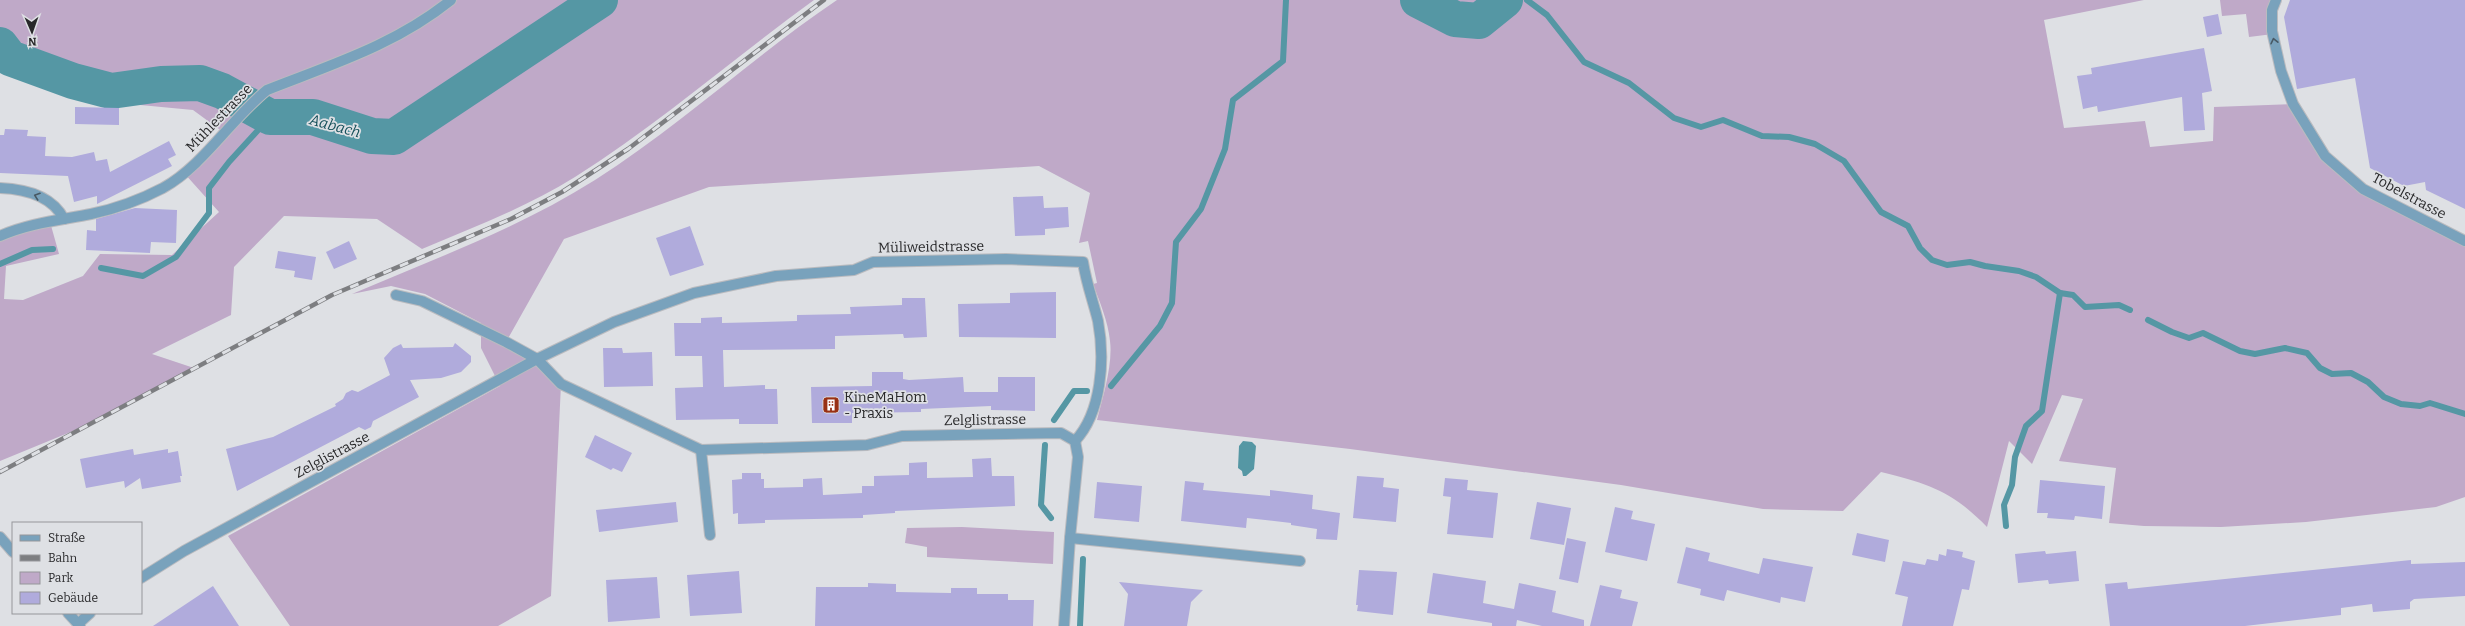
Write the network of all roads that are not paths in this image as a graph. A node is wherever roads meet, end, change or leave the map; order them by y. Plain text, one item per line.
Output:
1 (451, 0) edge
2 (2276, 0) edge
3 (0, 188) edge
4 (64, 219) junction
5 (0, 236) edge
6 (2465, 241) edge
7 (396, 295) dead end
8 (537, 359) junction
9 (1074, 441) junction
10 (701, 450) junction
11 (710, 535) dead end
12 (0, 537) edge
13 (1070, 538) junction
14 (12, 551) edge
15 (1300, 561) dead end
16 (142, 577) edge
17 (69, 614) edge
18 (89, 614) edge
19 (79, 625) edge
20 (1064, 626) edge

1 - 4 street, Mühlestrasse
6 -> 2 street, Tobelstrasse
4 -> 3 street
4 - 5 street, Mühlestrasse
7 - 8 street, Zelglistrasse
8 - 9 street, Müliweidstrasse
8 - 10 street, Zelglistrasse
8 - 16 street, Zelglistrasse
9 - 10 street, Zelglistrasse
9 - 13 street
10 - 11 street
12 - 14 street
13 - 15 street
13 - 20 street
17 - 19 street
18 - 19 street

